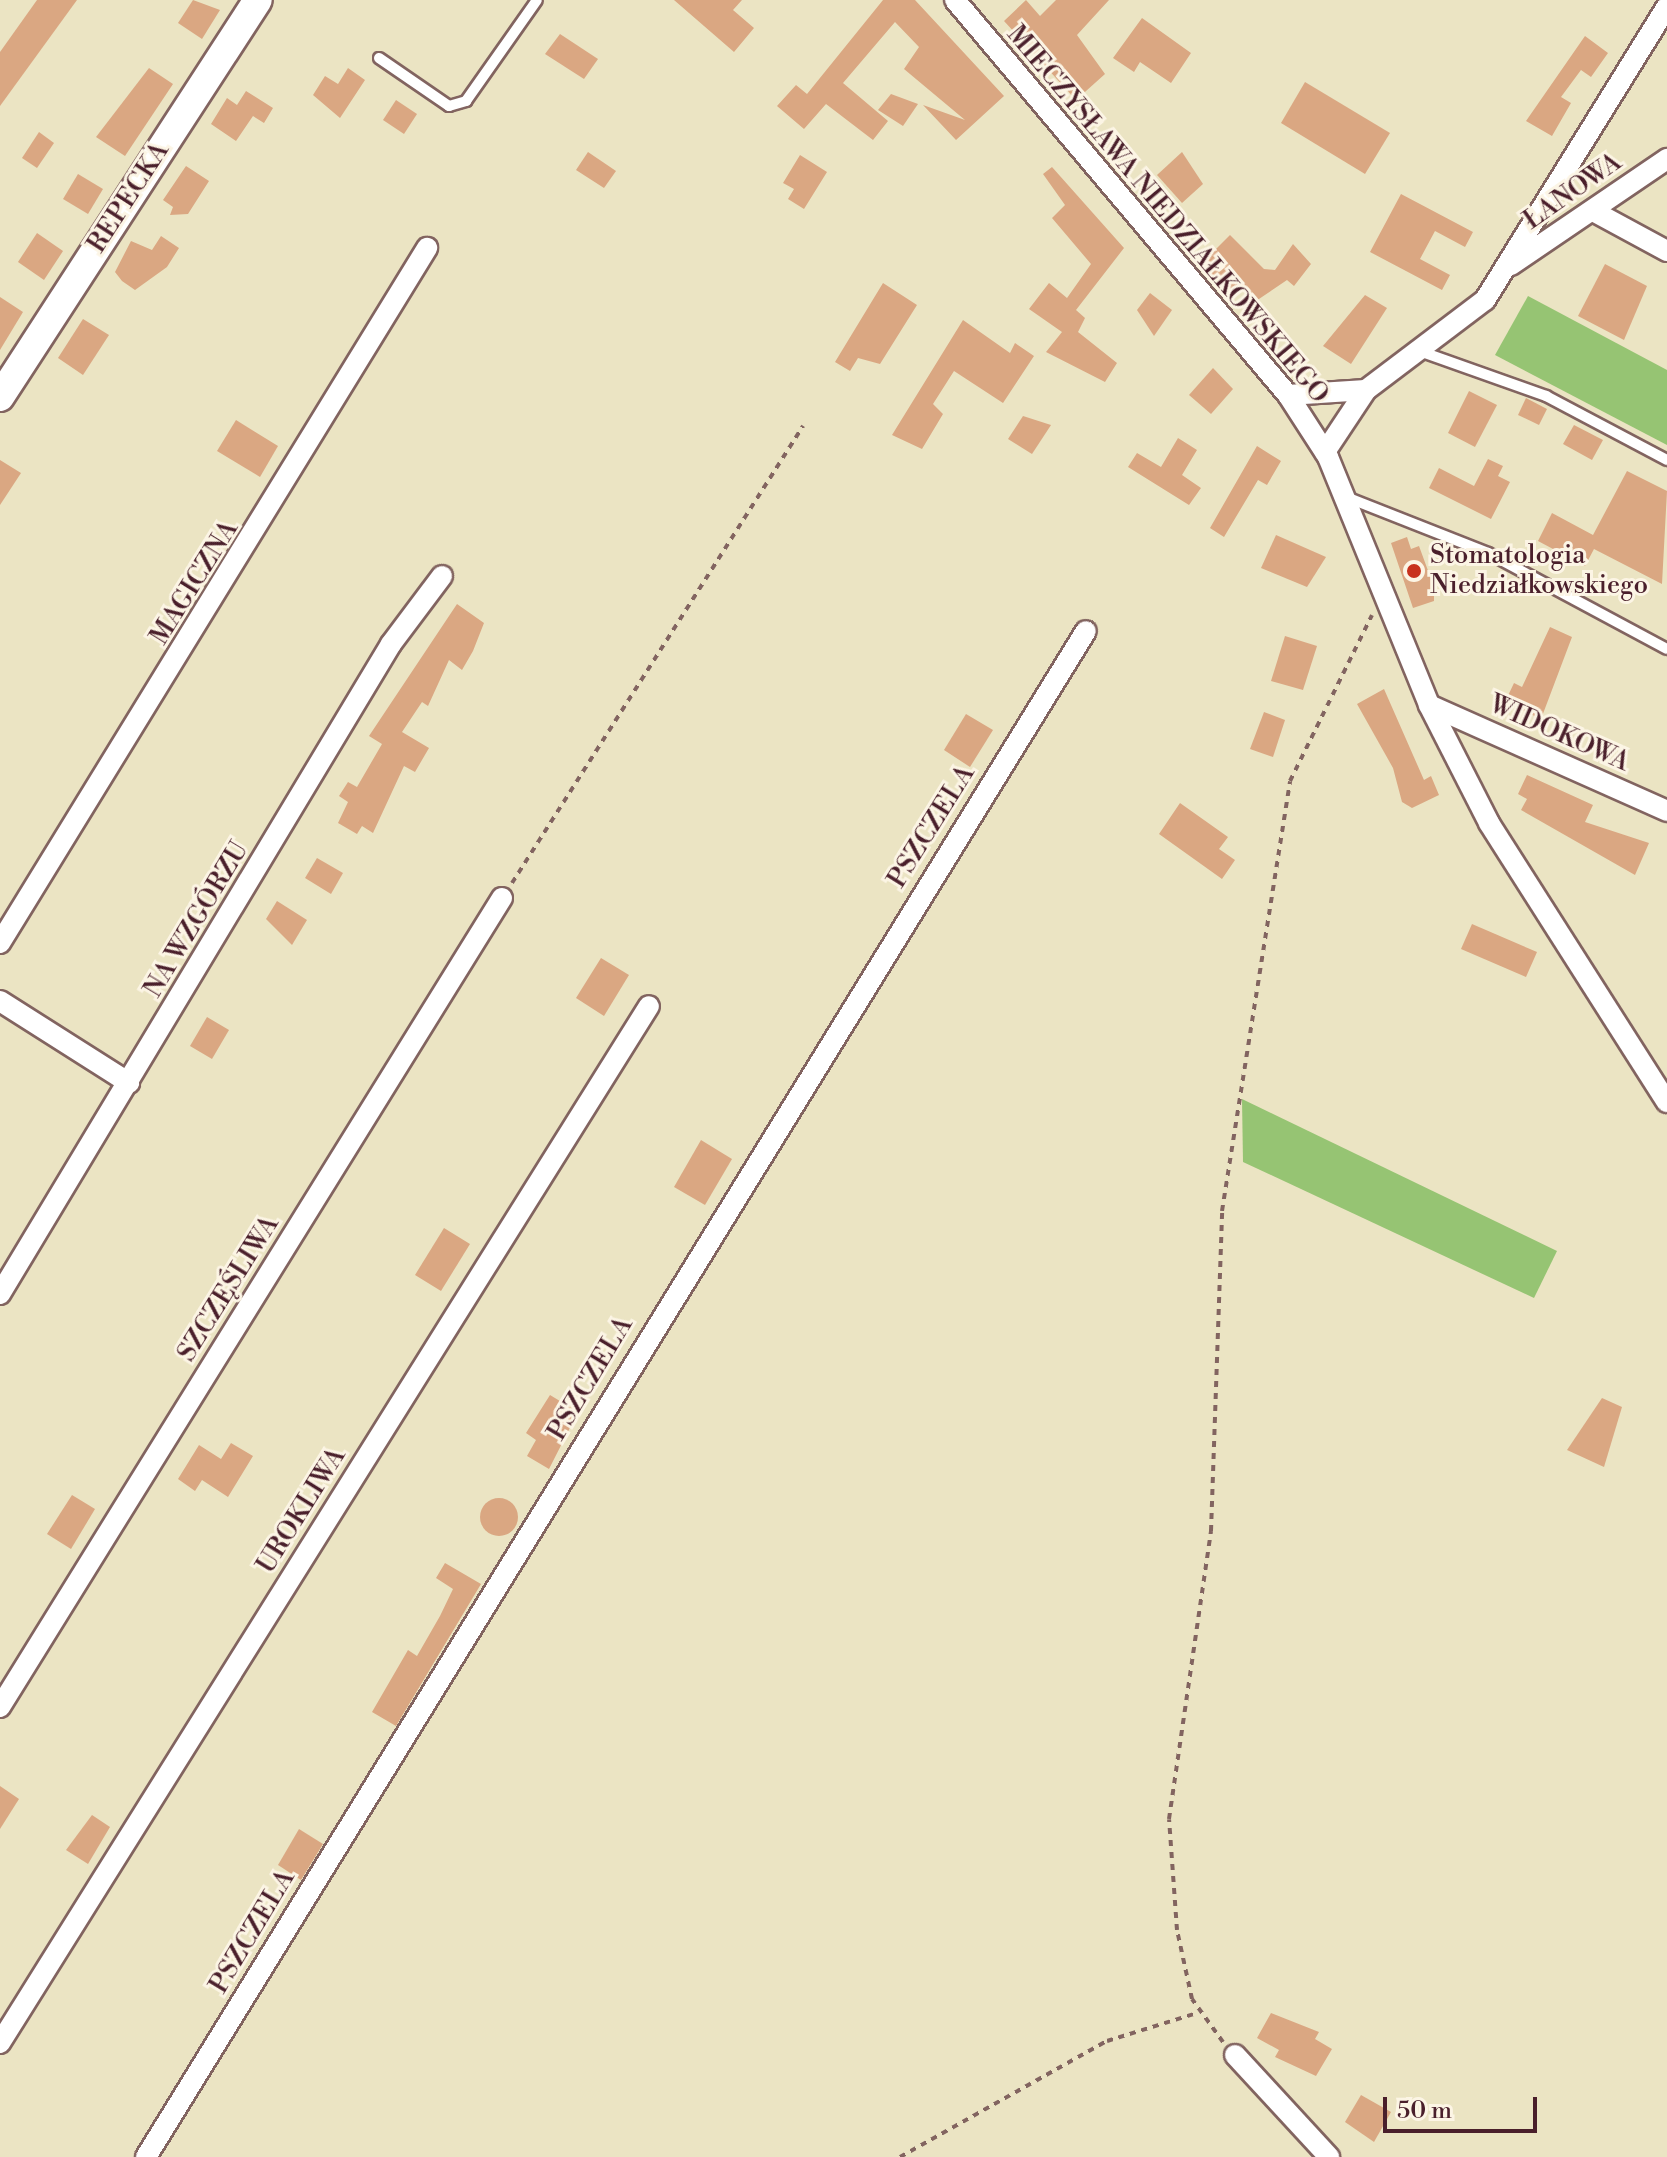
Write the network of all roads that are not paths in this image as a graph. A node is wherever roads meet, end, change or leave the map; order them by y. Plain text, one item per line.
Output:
1 (258, 0) edge
2 (537, 0) edge
3 (955, 0) edge
4 (1667, 7) edge
5 (379, 58) dead end
6 (1667, 159) edge
7 (1593, 211) junction
8 (427, 248) dead end
9 (1667, 251) edge
10 (1508, 267) junction
11 (1422, 352) junction
12 (1366, 390) junction
13 (1288, 395) junction
14 (0, 397) edge
15 (1325, 452) junction
16 (1667, 460) edge
17 (1346, 497) junction
18 (442, 576) dead end
19 (1086, 631) dead end
20 (1667, 649) edge
21 (1429, 705) junction
22 (1667, 811) edge
23 (502, 898) road end
24 (0, 943) edge
25 (0, 1001) edge
26 (649, 1006) dead end
27 (129, 1083) junction
28 (1667, 1102) edge
29 (0, 1294) edge
30 (0, 1707) edge
31 (0, 2043) edge
32 (1235, 2055) road end
33 (146, 2157) edge
34 (1329, 2157) edge

1 - 14 street, REPECKA
2 - 5 lane
3 - 13 street, MIECZYSŁAWA NIEDZIAŁKOWSKIEGO
4 - 10 street
6 - 7 street, ŁANOWA
7 - 9 street
7 - 10 street, ŁANOWA
8 - 24 street, MAGICZNA
10 - 11 street
11 - 12 street
11 - 16 lane
12 - 13 street
12 - 15 street
13 - 15 street, MIECZYSŁAWA NIEDZIAŁKOWSKIEGO
15 - 17 street, MIECZYSŁAWA NIEDZIAŁKOWSKIEGO
17 - 20 lane
17 - 21 street, MIECZYSŁAWA NIEDZIAŁKOWSKIEGO
18 - 27 street, NA WZGÓRZU
19 - 33 street, PSZCZELA
21 - 22 street, WIDOKOWA
21 - 28 street, MIECZYSŁAWA NIEDZIAŁKOWSKIEGO
23 - 30 street, SZCZĘŚLIWA
25 - 27 street
26 - 31 street, UROKLIWA
27 - 29 street, NA WZGÓRZU
32 - 34 street

